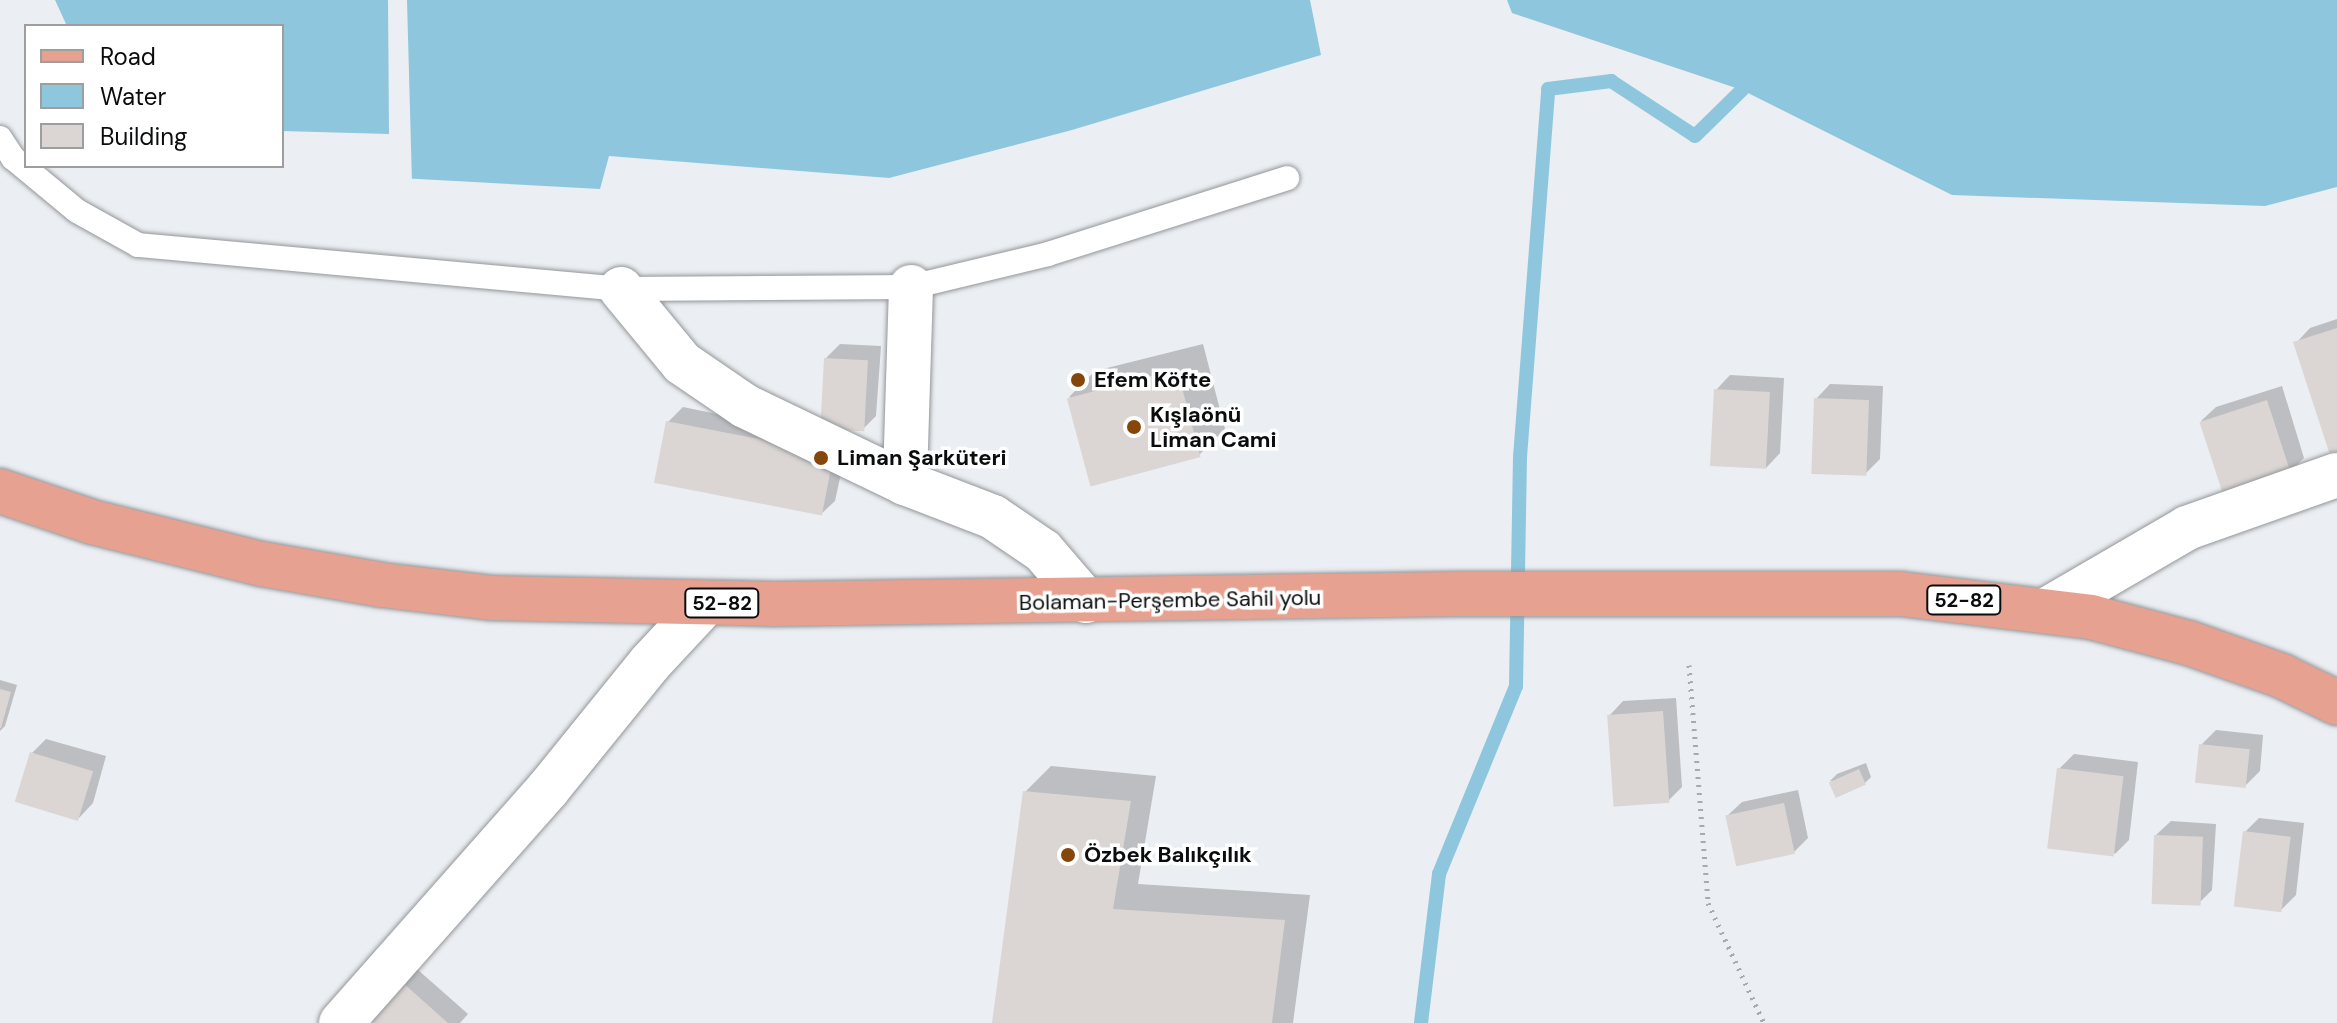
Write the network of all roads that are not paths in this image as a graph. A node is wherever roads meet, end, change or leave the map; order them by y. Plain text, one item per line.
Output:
1 (0, 138) edge
2 (24, 167) edge
3 (25, 168) edge
4 (1287, 178) dead end
5 (911, 287) junction
6 (621, 289) junction
7 (2337, 475) edge
8 (905, 483) junction
9 (0, 491) edge
10 (1086, 601) junction
11 (706, 603) junction
12 (2048, 609) junction
13 (2337, 703) edge
14 (341, 1023) edge

1 - 2 lane
3 - 6 lane
4 - 5 lane
5 - 6 lane
5 - 8 street
6 - 8 street
7 - 12 street
8 - 10 street
9 - 11 main road, Bolaman-Perşembe Sahil yolu / 52-82
10 - 11 main road, Bolaman-Perşembe Sahil yolu / 52-82
10 - 12 main road, Bolaman-Perşembe Sahil yolu / 52-82
11 - 14 street
12 - 13 main road, Bolaman-Perşembe Sahil yolu / 52-82

